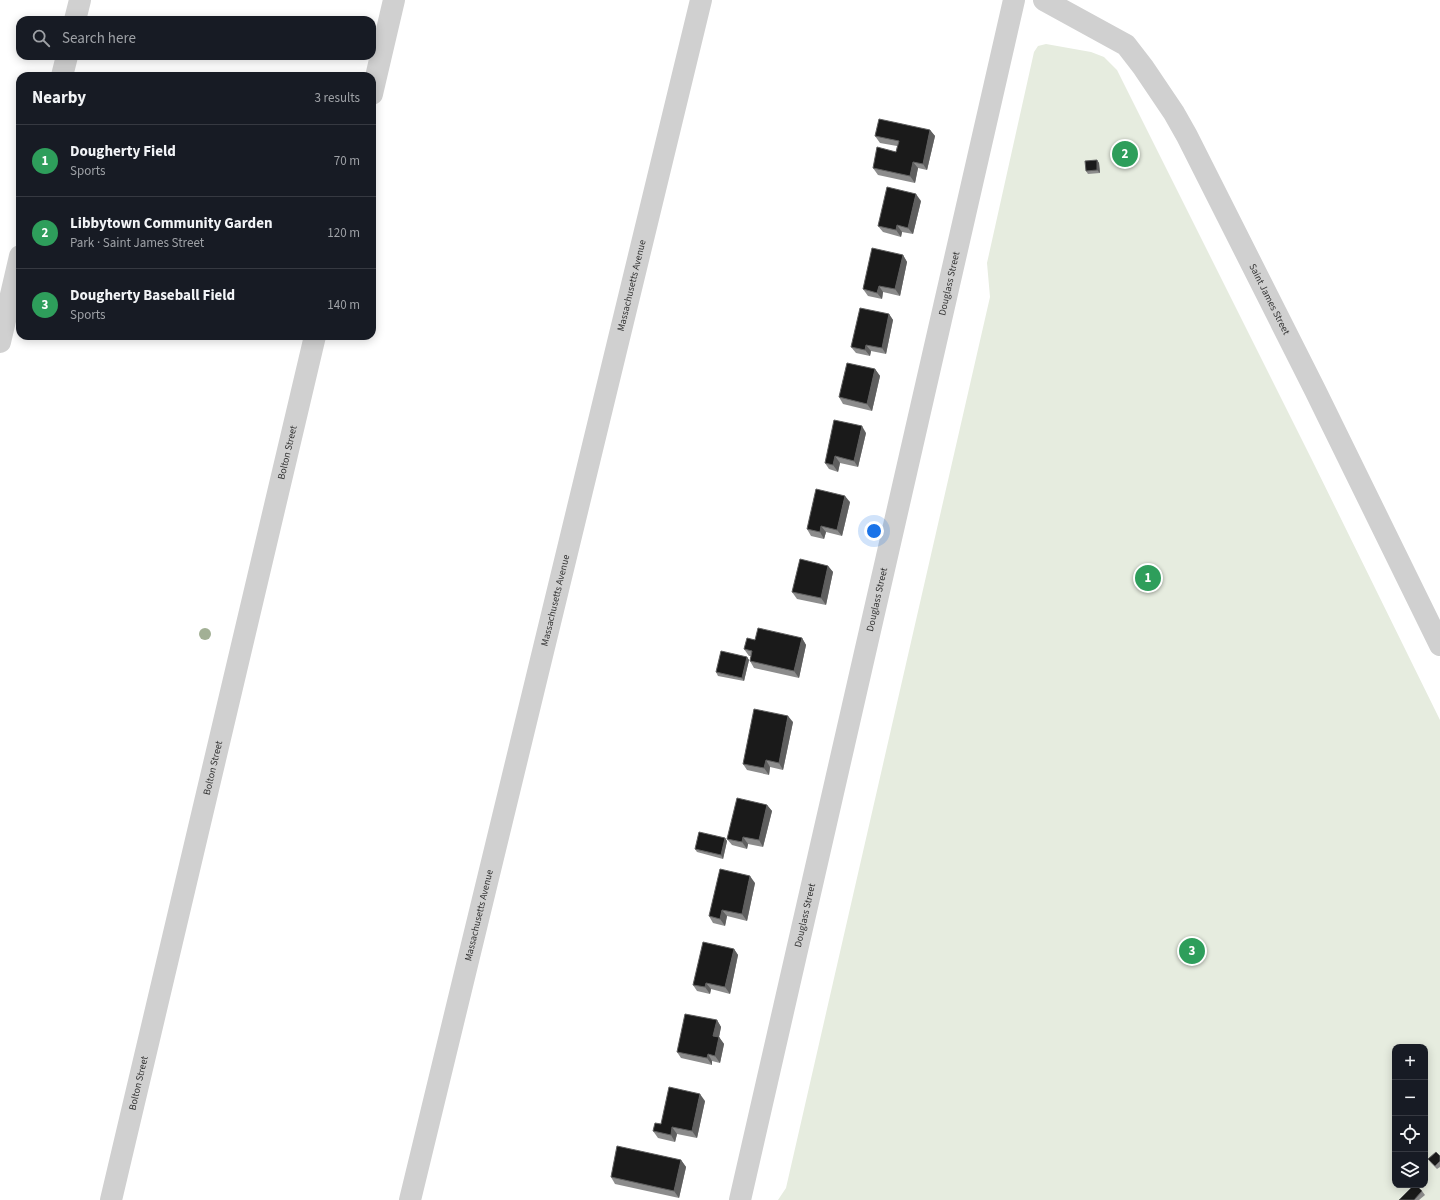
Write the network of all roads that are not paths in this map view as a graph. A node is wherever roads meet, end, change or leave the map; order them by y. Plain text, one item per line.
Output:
1 (80, 0) edge
2 (394, 0) edge
3 (701, 0) edge
4 (1014, 0) edge
5 (1044, 0) edge
6 (76, 16) edge
7 (66, 60) edge
8 (63, 72) edge
9 (376, 77) edge
10 (16, 273) edge
11 (314, 340) edge
12 (0, 342) edge
13 (1440, 645) edge
14 (111, 1200) edge
15 (410, 1200) edge
16 (740, 1200) edge

1 - 6 street
2 - 9 street
3 - 15 street, Massachusetts Avenue
4 - 16 street, Douglass Street
5 - 13 street, Saint James Street
7 - 8 street
10 - 12 street
11 - 14 street, Bolton Street

